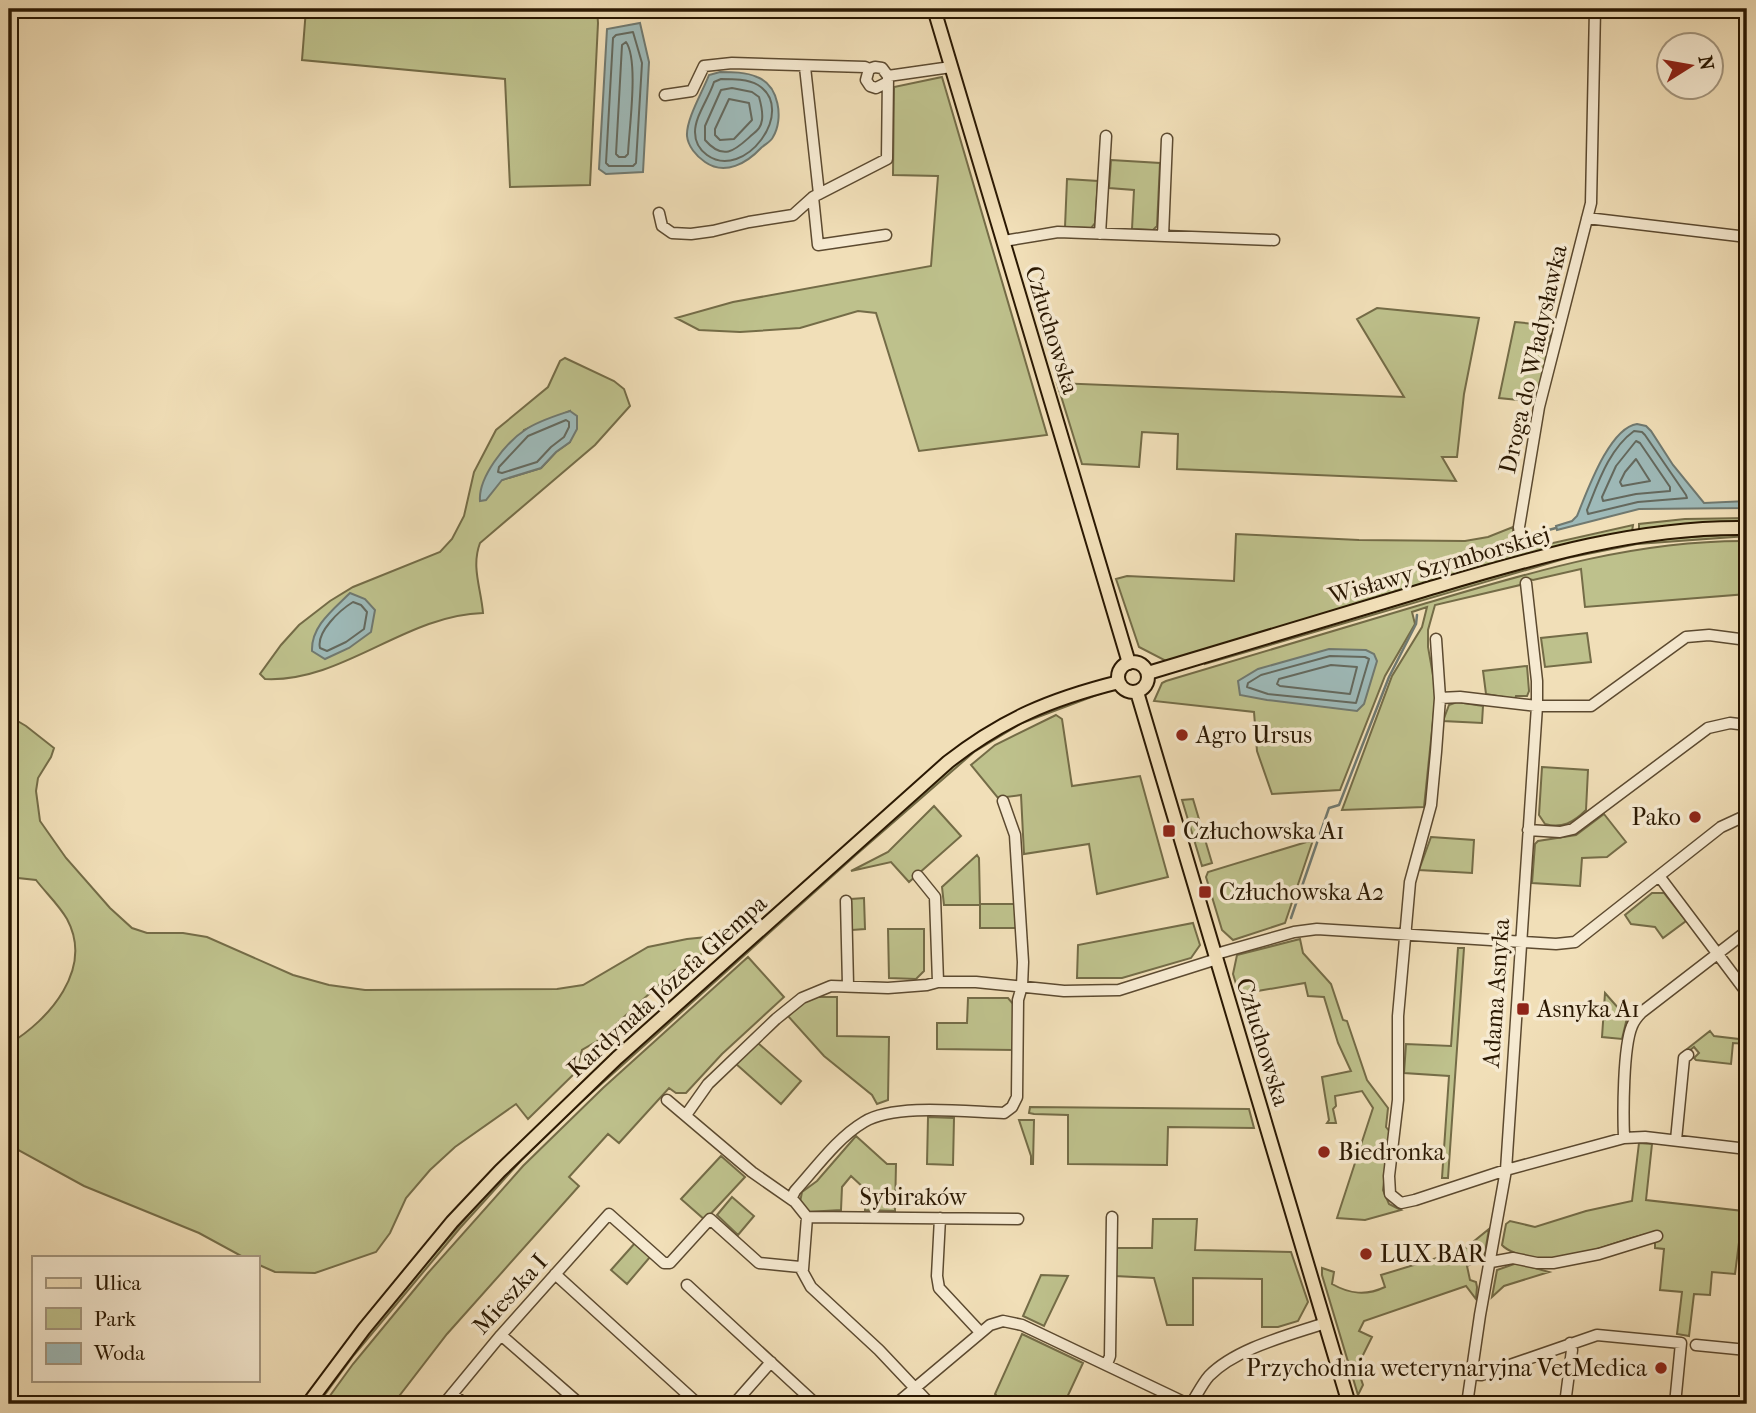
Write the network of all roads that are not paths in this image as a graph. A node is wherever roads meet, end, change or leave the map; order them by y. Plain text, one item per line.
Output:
1 (934, 9) edge
2 (1595, 9) edge
3 (805, 67) junction
4 (951, 67) junction
5 (869, 69) junction
6 (887, 80) junction
7 (665, 94) dead end
8 (1106, 136) dead end
9 (1167, 139) dead end
10 (816, 195) junction
11 (659, 213) dead end
12 (1586, 223) junction
13 (1100, 234) junction
14 (886, 236) dead end
15 (1163, 236) junction
16 (1747, 237) edge
17 (1274, 240) dead end
18 (1004, 241) junction
19 (1747, 528) edge
20 (1521, 542) dead end
21 (1526, 583) dead end
22 (1436, 639) dead end
23 (1747, 640) edge
24 (1129, 663) junction
25 (1147, 673) junction
26 (1119, 682) junction
27 (1137, 692) junction
28 (1440, 698) junction
29 (1537, 706) junction
30 (1747, 725) edge
31 (1003, 802) dead end
32 (1747, 807) edge
33 (1747, 815) edge
34 (1528, 830) junction
35 (918, 876) dead end
36 (1659, 876) junction
37 (846, 901) dead end
38 (1747, 931) edge
39 (1405, 935) junction
40 (1520, 942) junction
41 (1718, 954) junction
42 (1216, 956) junction
43 (938, 982) junction
44 (848, 985) junction
45 (1022, 986) junction
46 (1747, 993) edge
47 (1688, 1055) dead end
48 (667, 1100) dead end
49 (686, 1115) junction
50 (1624, 1138) junction
51 (1676, 1140) junction
52 (1747, 1149) edge
53 (1506, 1170) junction
54 (791, 1199) junction
55 (807, 1217) junction
56 (1112, 1217) dead end
57 (940, 1218) junction
58 (1018, 1219) dead end
59 (1657, 1236) dead end
60 (1491, 1262) junction
61 (803, 1269) junction
62 (555, 1275) junction
63 (687, 1285) dead end
64 (1325, 1323) junction
65 (980, 1332) junction
66 (501, 1335) junction
67 (1570, 1343) junction
68 (1696, 1345) dead end
69 (1747, 1350) edge
70 (771, 1362) junction
71 (1107, 1364) junction
72 (1471, 1374) junction
73 (915, 1388) junction
74 (452, 1394) junction
75 (308, 1404) edge
76 (444, 1404) edge
77 (465, 1404) edge
78 (580, 1404) edge
79 (698, 1404) edge
80 (734, 1404) edge
81 (816, 1404) edge
82 (897, 1404) edge
83 (930, 1404) edge
84 (1190, 1404) edge
85 (1349, 1404) edge
86 (1468, 1404) edge
87 (1565, 1404) edge
88 (1675, 1404) edge

1 - 4 main road, Człuchowska
2 - 12 street, Droga do Władysławka
3 - 5 street
3 - 7 street
3 - 10 street
4 - 6 street
4 - 18 main road, Człuchowska
5 - 6 street
5 - 6 street
6 - 10 street
8 - 13 street
9 - 15 street
10 - 11 street
10 - 14 street
12 - 16 street
12 - 20 street, Droga do Władysławka
13 - 15 street
13 - 18 street
15 - 17 street
18 - 24 main road, Człuchowska
19 - 25 main road, Wisławy Szymborskiej
21 - 29 street, Adama Asnyka
22 - 28 street
23 - 29 street
24 - 25 main road
24 - 26 main road
25 - 27 main road
26 - 27 main road
26 - 75 main road, Kardynała Józefa Glempa
27 - 42 main road, Człuchowska
28 - 29 street
28 - 39 street
29 - 34 street, Adama Asnyka
30 - 34 street
31 - 45 street
32 - 33 street
33 - 36 street
34 - 40 street, Adama Asnyka
35 - 43 street
36 - 40 street
36 - 41 street
37 - 44 street
38 - 41 street
39 - 40 street
39 - 42 street
39 - 53 street
40 - 53 street, Adama Asnyka
41 - 46 street
41 - 50 street
42 - 45 street
42 - 64 main road, Człuchowska
43 - 44 street
43 - 45 street
44 - 49 street
45 - 54 street
47 - 51 street
48 - 49 street
49 - 54 street
50 - 51 street
50 - 53 street
51 - 52 street
53 - 60 street, Adama Asnyka
54 - 55 street
55 - 57 street, Sybiraków
55 - 61 street
56 - 71 street
57 - 58 street, Sybiraków
57 - 65 street
59 - 60 street
60 - 72 street, Adama Asnyka
61 - 62 street, Mieszka I
61 - 73 street
62 - 66 street, Mieszka I
62 - 79 street
63 - 70 street
64 - 84 street
64 - 85 main road, Człuchowska
65 - 71 street
65 - 73 street
66 - 74 street, Mieszka I
66 - 78 street
67 - 72 street
67 - 87 street
67 - 88 street
68 - 69 street
70 - 80 street
70 - 81 street
71 - 84 street
72 - 86 street, Adama Asnyka
73 - 82 street
73 - 83 street
74 - 76 street, Mieszka I
74 - 77 street

